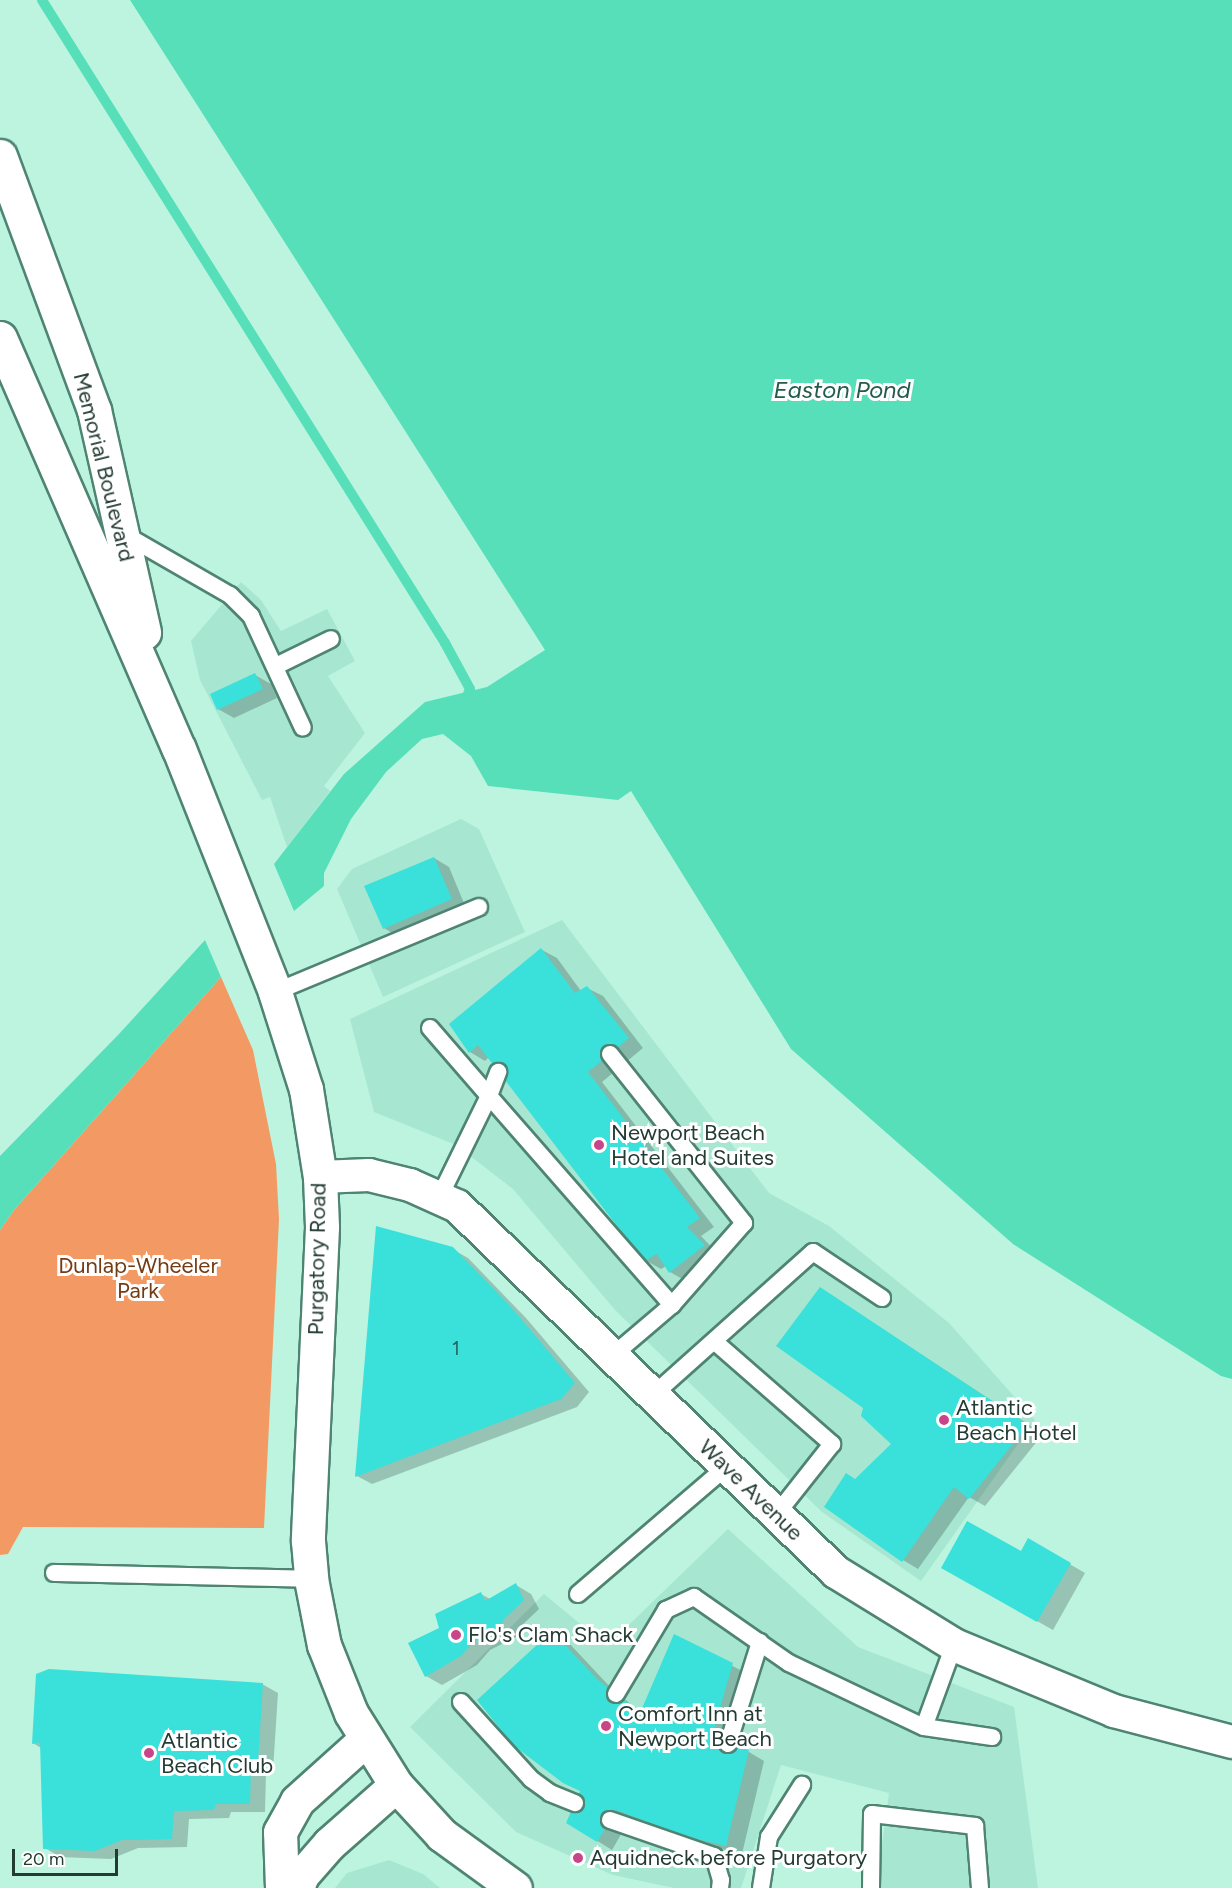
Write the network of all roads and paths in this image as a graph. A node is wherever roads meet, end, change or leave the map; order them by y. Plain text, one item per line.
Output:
1 (0, 156) edge
2 (0, 338) edge
3 (122, 533) junction
4 (331, 639) dead end
5 (276, 666) junction
6 (303, 728) dead end
7 (179, 748) junction
8 (220, 853) joint
9 (479, 906) dead end
10 (275, 992) junction
11 (429, 1028) dead end
12 (610, 1054) dead end
13 (498, 1072) dead end
14 (489, 1096) junction
15 (320, 1177) junction
16 (439, 1198) junction
17 (882, 1298) dead end
18 (672, 1305) junction
19 (714, 1341) junction
20 (611, 1357) junction
21 (652, 1396) junction
22 (726, 1467) junction
23 (777, 1515) junction
24 (54, 1573) dead end
25 (311, 1579) junction
26 (578, 1594) dead end
27 (760, 1642) junction
28 (954, 1645) junction
29 (616, 1694) dead end
30 (461, 1702) dead end
31 (924, 1727) junction
32 (992, 1737) dead end
33 (366, 1739) junction
34 (1232, 1742) edge
35 (728, 1744) dead end
36 (396, 1785) junction
37 (802, 1785) dead end
38 (575, 1803) dead end
39 (610, 1820) dead end
40 (508, 1886) edge
41 (282, 1888) edge
42 (297, 1888) edge
43 (720, 1888) edge
44 (761, 1888) edge
45 (871, 1888) edge
46 (980, 1888) edge

1 - 3 main road, Memorial Boulevard
2 - 7 main road, Memorial Boulevard
3 - 5 lane
3 - 7 main road, Memorial Boulevard
4 - 5 lane
5 - 6 lane
7 - 8 main road, Memorial Boulevard
8 - 10 main road, Purgatory Road
9 - 10 lane
10 - 15 main road, Purgatory Road
11 - 14 lane
12 - 18 lane
13 - 14 lane
14 - 16 lane
14 - 18 lane
15 - 16 street, Wave Avenue
15 - 25 main road, Purgatory Road
16 - 20 street, Wave Avenue
17 - 19 lane
18 - 20 lane
19 - 21 lane
19 - 23 lane
20 - 21 street, Wave Avenue
21 - 22 street, Wave Avenue
22 - 23 street, Wave Avenue
22 - 26 lane
23 - 28 street, Wave Avenue
24 - 25 lane
25 - 33 main road, Purgatory Road
27 - 29 lane
27 - 31 lane
27 - 35 lane
28 - 31 lane
28 - 34 street, Wave Avenue
30 - 38 lane
31 - 32 lane
33 - 36 main road, Purgatory Road
33 - 41 main road
36 - 40 main road, Purgatory Road
36 - 42 main road
37 - 44 lane
39 - 43 lane
45 - 46 lane

